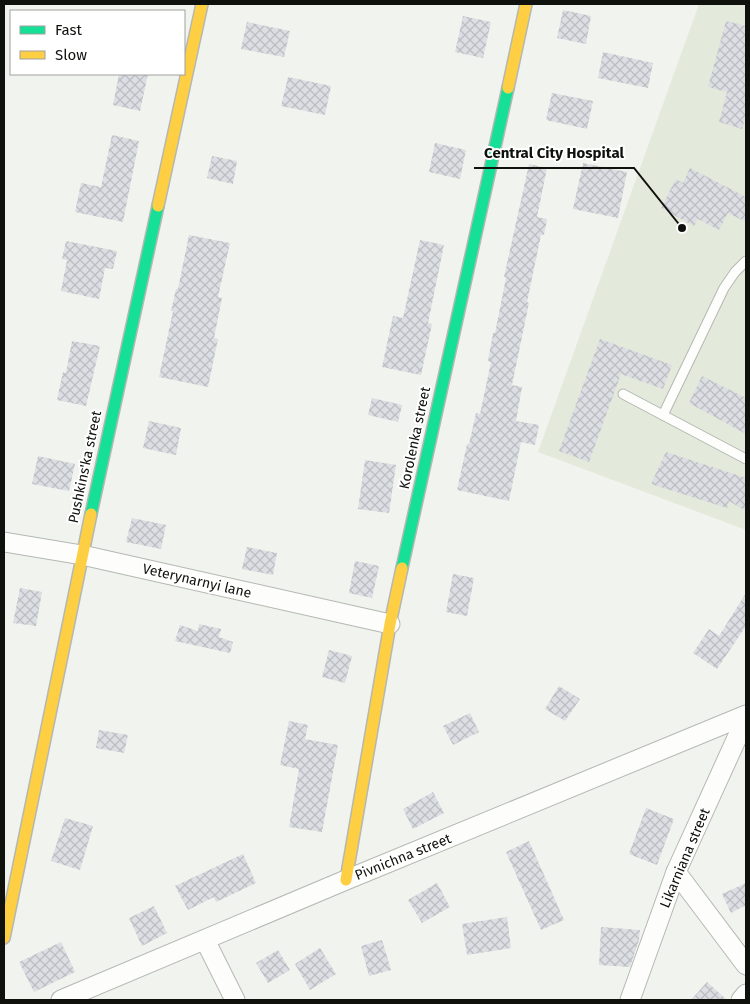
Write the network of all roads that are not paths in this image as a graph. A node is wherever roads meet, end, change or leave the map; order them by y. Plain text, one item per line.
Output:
1 (202, 4) edge
2 (526, 4) edge
3 (746, 261) edge
4 (623, 394) dead end
5 (663, 415) junction
6 (746, 459) edge
7 (4, 542) edge
8 (82, 555) junction
9 (390, 624) junction
10 (746, 717) edge
11 (676, 872) junction
12 (346, 880) junction
13 (4, 938) edge
14 (205, 940) junction
15 (746, 966) edge
16 (746, 994) edge
17 (61, 1000) edge
18 (235, 1000) edge
19 (630, 1000) edge
20 (741, 1000) edge

1 - 8 street, Pushkins'ka street
2 - 9 street, Korolenka street
3 - 5 lane
4 - 5 lane
5 - 6 lane
7 - 8 street, Veterynarnyi lane
8 - 9 street, Veterynarnyi lane
8 - 13 street, Pushkins'ka street
9 - 12 street, Korolenka street
10 - 11 street, Likarniana street
10 - 12 street, Pivnichna street
11 - 15 street
11 - 19 street, Likarniana street
12 - 14 street, Pivnichna street
14 - 17 street, Pivnichna street
14 - 18 street
16 - 20 street

